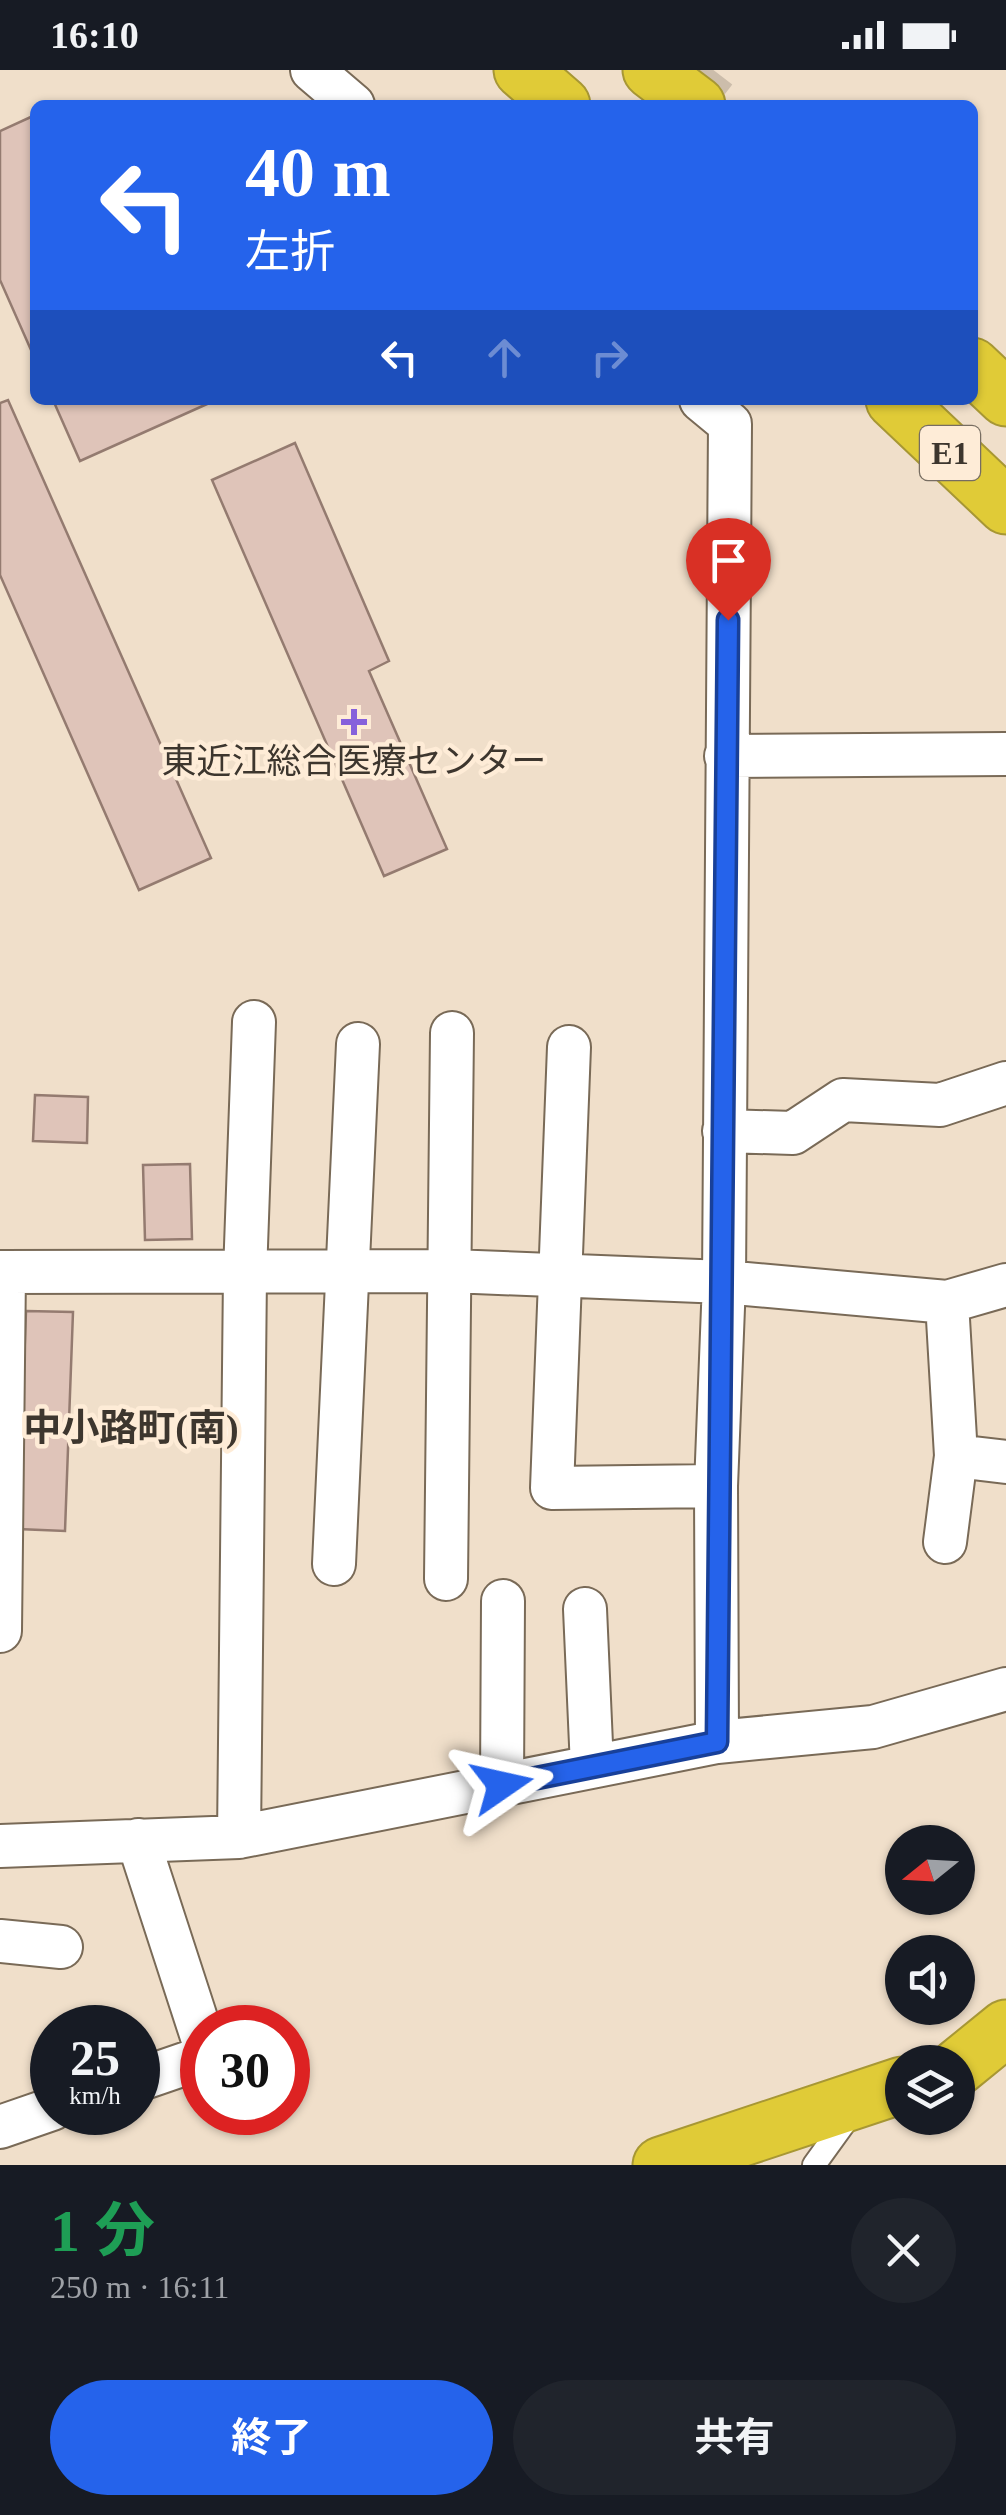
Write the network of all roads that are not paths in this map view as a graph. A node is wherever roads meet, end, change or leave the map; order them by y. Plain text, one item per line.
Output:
1 (312, 70) edge
2 (522, 70) edge
3 (641, 70) edge
4 (651, 70) edge
5 (347, 100) edge
6 (556, 100) edge
7 (676, 100) edge
8 (690, 100) edge
9 (978, 339) edge
10 (1006, 365) edge
11 (978, 372) edge
12 (1006, 398) edge
13 (707, 405) edge
14 (899, 405) edge
15 (1006, 506) edge
16 (1006, 754) edge
17 (726, 756) junction
18 (254, 1022) dead end
19 (452, 1032) dead end
20 (358, 1044) dead end
21 (569, 1047) dead end
22 (1006, 1083) edge
23 (724, 1130) junction
24 (450, 1271) junction
25 (2, 1272) edge
26 (244, 1274) junction
27 (348, 1274) junction
28 (560, 1275) junction
29 (724, 1282) junction
30 (1006, 1286) edge
31 (947, 1302) junction
32 (956, 1456) junction
33 (1006, 1462) edge
34 (716, 1486) junction
35 (946, 1542) dead end
36 (334, 1564) dead end
37 (446, 1579) dead end
38 (503, 1600) dead end
39 (585, 1609) dead end
40 (0, 1630) edge
41 (1006, 1689) edge
42 (717, 1742) junction
43 (592, 1767) junction
44 (502, 1785) junction
45 (239, 1837) junction
46 (138, 1840) junction
47 (0, 1846) edge
48 (0, 1941) edge
49 (61, 1947) dead end
50 (191, 2005) edge
51 (1006, 2028) edge
52 (975, 2053) edge
53 (1006, 2056) edge
54 (975, 2063) edge
55 (882, 2092) edge
56 (30, 2117) edge
57 (0, 2127) edge
58 (661, 2165) edge
59 (814, 2165) edge

1 - 5 street
2 - 6 highway
3 - 7 highway
4 - 8 highway
9 - 10 highway
11 - 12 highway, E1
13 - 17 street
14 - 15 highway, E1
16 - 17 street
17 - 23 street
18 - 26 street
19 - 24 street
20 - 27 street
21 - 28 street
22 - 23 street
23 - 29 street
24 - 27 street
24 - 28 street
24 - 37 street
25 - 26 street
25 - 40 street
26 - 27 street
26 - 45 street
27 - 36 street
28 - 29 street
28 - 34 street
29 - 31 street
29 - 34 street
30 - 31 street
31 - 32 street
32 - 33 street
32 - 35 street
34 - 42 street
38 - 44 street
39 - 43 street
41 - 42 street
42 - 43 street
43 - 44 street
44 - 45 street
45 - 46 street
46 - 47 street
46 - 50 street
48 - 49 street
51 - 52 highway
53 - 54 highway
55 - 58 highway
55 - 59 lane
56 - 57 street

